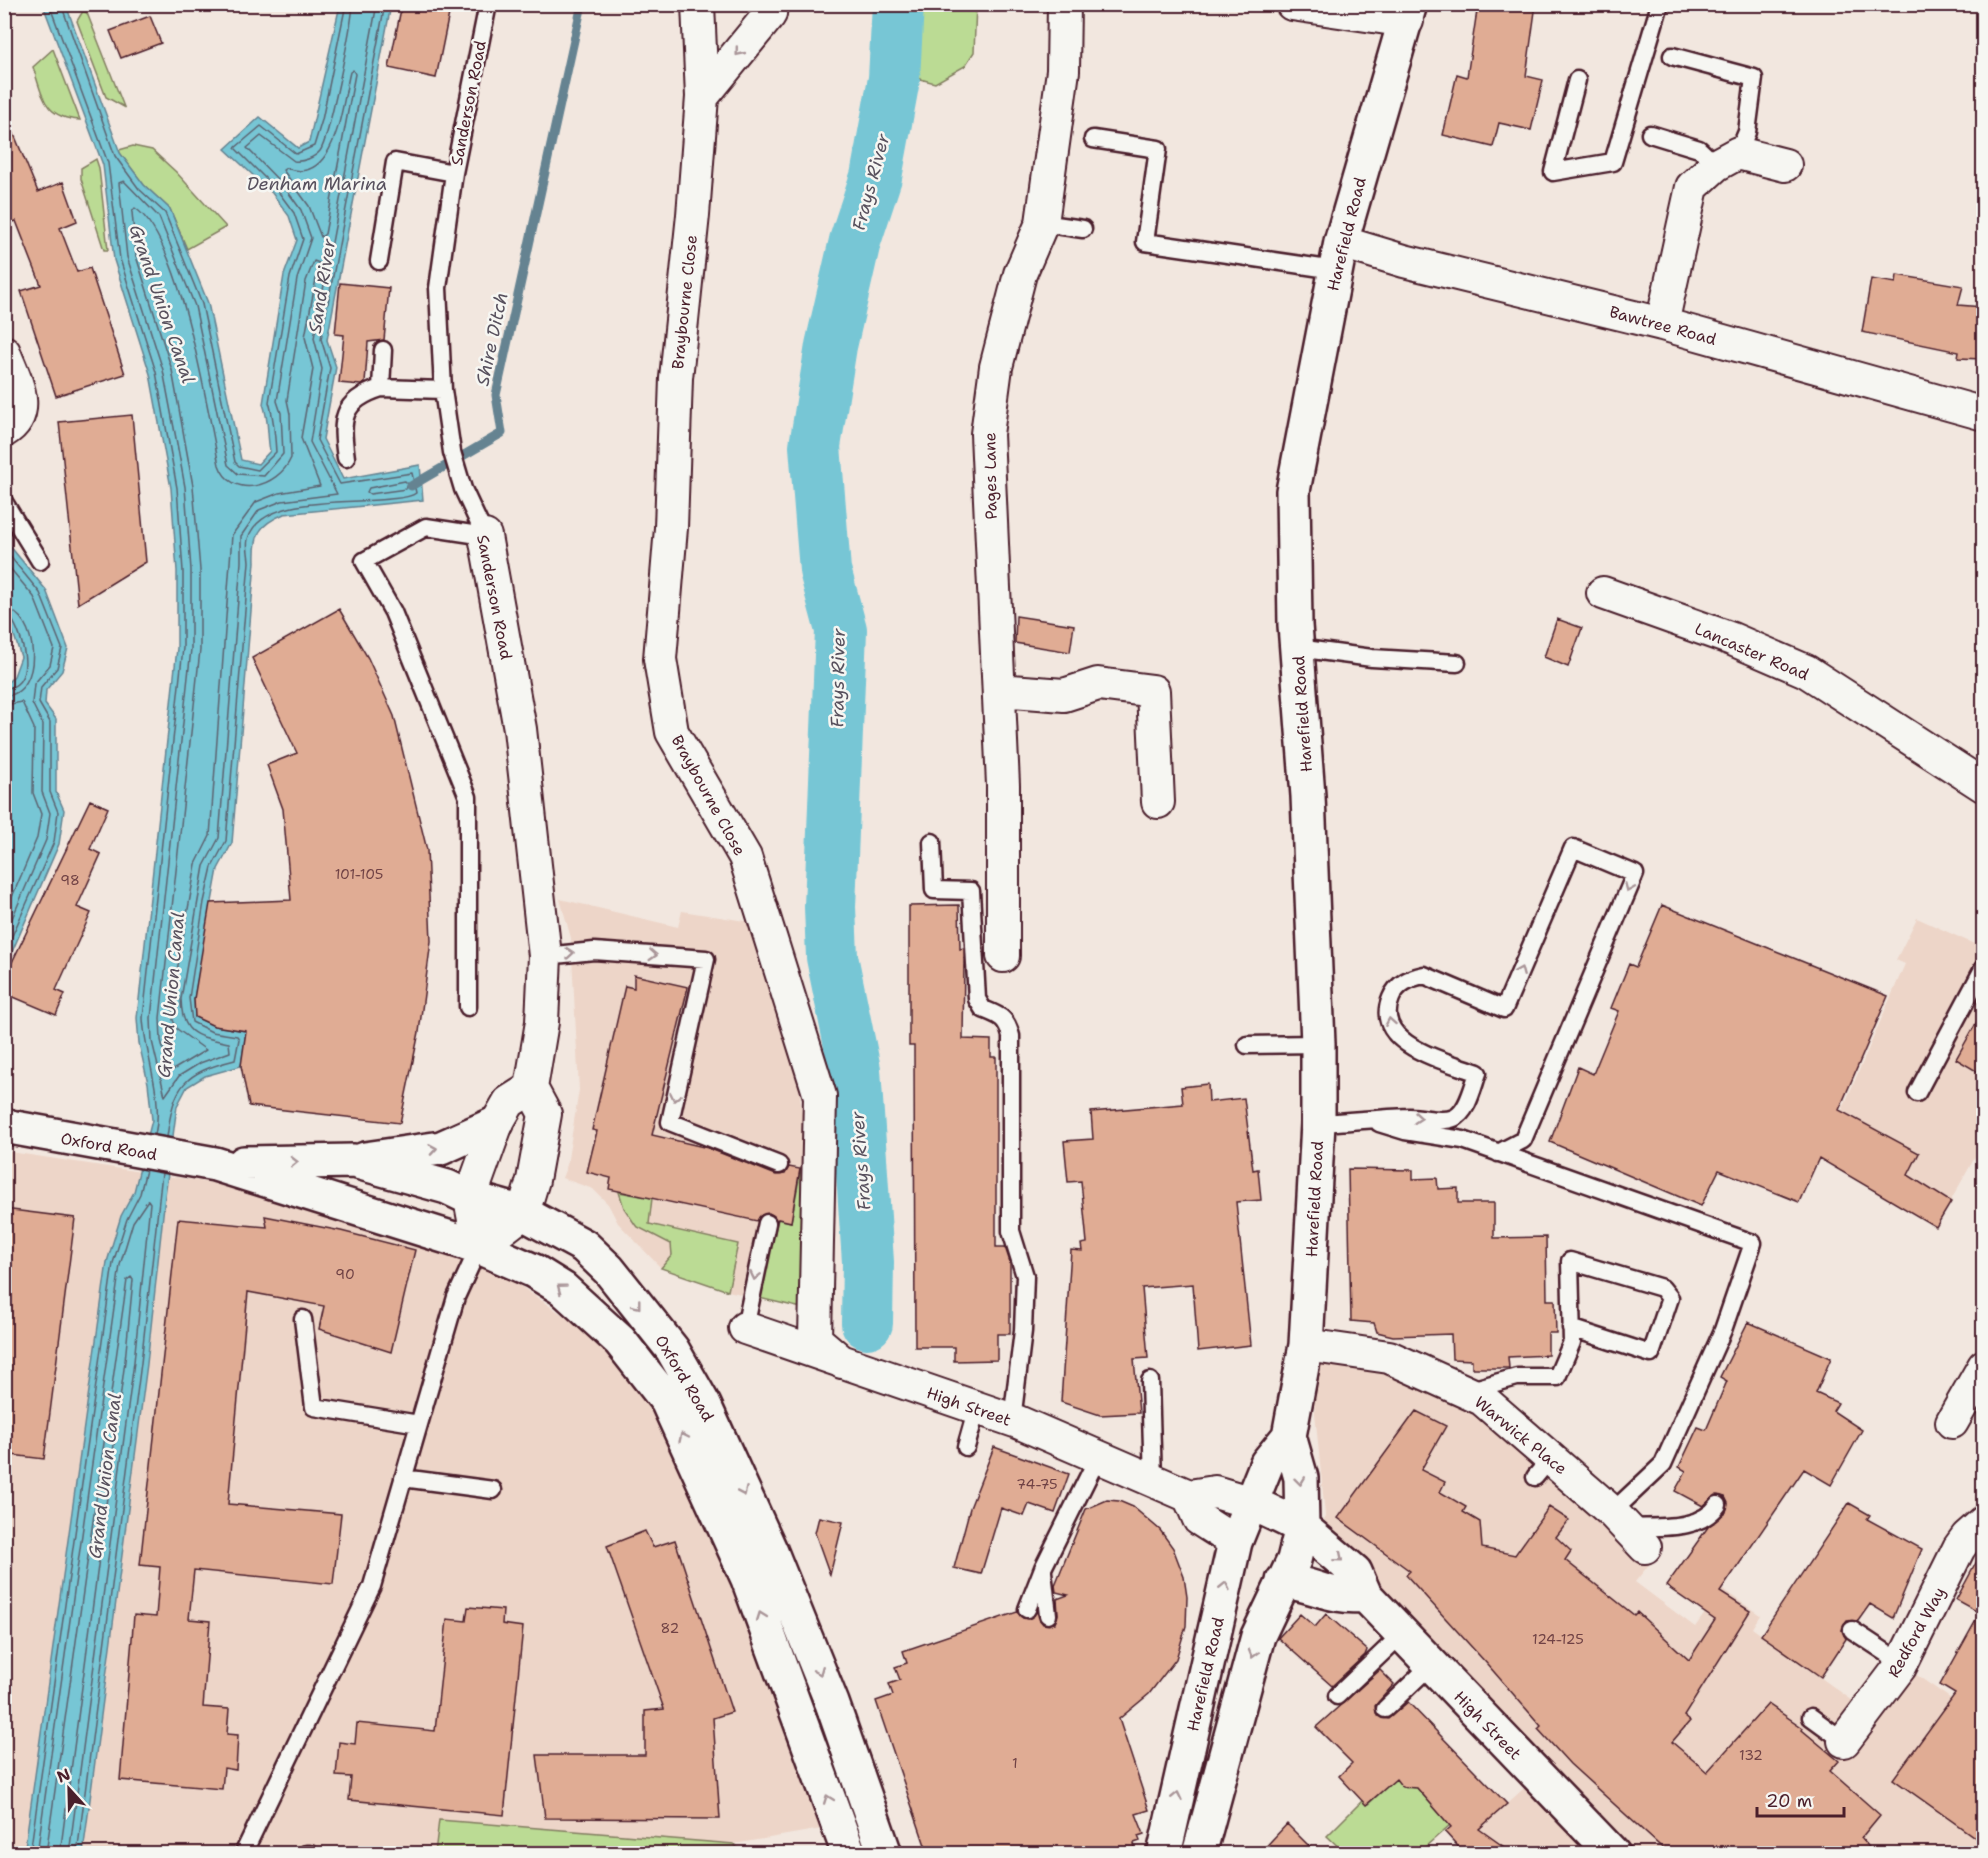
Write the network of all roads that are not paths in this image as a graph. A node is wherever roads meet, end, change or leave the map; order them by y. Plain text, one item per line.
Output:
1 (488, 4) edge
2 (698, 4) edge
3 (771, 4) edge
4 (1064, 4) edge
5 (1292, 4) edge
6 (1660, 4) edge
7 (1409, 13) edge
8 (1672, 56) dead end
9 (1577, 80) dead end
10 (702, 97) junction
11 (1650, 134) dead end
12 (1093, 139) dead end
13 (1727, 159) junction
14 (1785, 165) dead end
15 (454, 173) junction
16 (1042, 223) junction
17 (1083, 229) dead end
18 (1338, 256) junction
19 (379, 261) dead end
20 (1662, 324) junction
21 (382, 350) dead end
22 (4, 352) edge
23 (381, 388) junction
24 (443, 390) junction
25 (1983, 414) edge
26 (4, 431) edge
27 (345, 458) dead end
28 (4, 502) edge
29 (485, 536) junction
30 (40, 561) dead end
31 (1603, 593) dead end
32 (1297, 648) junction
33 (1457, 663) dead end
34 (1000, 690) junction
35 (1983, 786) edge
36 (1158, 802) dead end
37 (932, 842) dead end
38 (545, 956) junction
39 (1003, 956) dead end
40 (1983, 967) edge
41 (468, 1006) dead end
42 (1318, 1044) junction
43 (1247, 1045) dead end
44 (531, 1088) junction
45 (1917, 1093) dead end
46 (1372, 1121) junction
47 (497, 1123) junction
48 (1318, 1123) junction
49 (4, 1126) edge
50 (1498, 1153) junction
51 (354, 1161) junction
52 (215, 1164) junction
53 (779, 1165) dead end
54 (470, 1198) junction
55 (523, 1213) junction
56 (767, 1223) dead end
57 (479, 1247) junction
58 (303, 1319) dead end
59 (1571, 1328) junction
60 (745, 1329) joint
61 (1306, 1345) junction
62 (843, 1362) junction
63 (1983, 1366) edge
64 (1150, 1381) dead end
65 (1465, 1392) junction
66 (977, 1408) junction
67 (1012, 1420) junction
68 (1952, 1422) dead end
69 (420, 1424) junction
70 (1289, 1436) junction
71 (966, 1447) dead end
72 (1098, 1457) junction
73 (403, 1479) junction
74 (1153, 1481) junction
75 (493, 1490) dead end
76 (1189, 1496) junction
77 (1252, 1503) junction
78 (1718, 1504) dead end
79 (1983, 1522) edge
80 (1302, 1527) junction
81 (1628, 1529) junction
82 (1235, 1542) junction
83 (1043, 1568) junction
84 (1283, 1581) junction
85 (1365, 1595) junction
86 (1027, 1609) dead end
87 (1048, 1615) dead end
88 (1852, 1630) dead end
89 (1402, 1634) junction
90 (1902, 1663) junction
91 (1431, 1665) junction
92 (1337, 1696) dead end
93 (1385, 1709) dead end
94 (1810, 1717) dead end
95 (1844, 1741) joint
96 (243, 1854) edge
97 (849, 1854) edge
98 (885, 1854) edge
99 (1164, 1854) edge
100 (1199, 1854) edge
101 (1613, 1854) edge

1 - 15 lane, Sanderson Road
2 - 10 street, Braybourne Close
3 -> 10 street
4 - 16 street, Pages Lane
5 - 7 street
6 - 9 lane
7 - 18 main road, Harefield Road
8 - 13 lane
10 - 62 street, Braybourne Close
11 - 13 lane
12 - 18 lane
13 - 14 street
13 - 20 street
15 - 19 lane
15 - 24 lane, Sanderson Road
16 - 17 lane
16 - 34 street, Pages Lane
18 - 20 street, Bawtree Road
18 - 32 main road, Harefield Road
20 - 25 street, Bawtree Road
21 - 23 lane
22 - 26 street
23 - 24 lane
23 - 27 lane
24 - 29 lane, Sanderson Road
28 - 30 lane
29 - 38 street, Sanderson Road
29 - 41 lane
31 - 35 street, Lancaster Road
32 - 33 lane
32 - 42 main road, Harefield Road
34 - 36 street
34 - 39 street, Pages Lane
37 - 67 lane
38 - 44 street, Sanderson Road
38 -> 53 lane
40 - 45 lane
42 - 43 lane
42 - 48 main road, Harefield Road
44 - 47 street
44 - 55 street
46 - 48 lane
46 - 50 lane
46 -> 50 lane
51 -> 47 main road
47 - 54 street
48 - 61 main road, Harefield Road
49 - 52 main road, Oxford Road
50 - 81 lane
52 -> 51 main road, Oxford Road
51 - 54 main road, Oxford Road
52 - 57 main road, Oxford Road
54 - 55 main road, Oxford Road
54 - 57 street
55 - 57 street
55 -> 98 main road, Oxford Road
56 -> 60 lane
57 - 69 lane
97 -> 57 main road, Oxford Road
58 - 69 lane
59 - 59 lane
59 - 65 lane
60 - 62 street, High Street
61 - 65 street, Warwick Place
61 - 70 main road, Harefield Road
62 - 66 street, High Street
63 - 68 street
64 - 74 lane
65 - 81 street, Warwick Place
66 - 67 street, High Street
66 - 71 lane
67 - 72 street, High Street
69 - 73 lane
70 - 77 main road, Harefield Road
70 -> 80 main road, Harefield Road
72 - 74 street, High Street
72 - 83 lane
73 - 75 lane
73 - 96 lane
74 - 76 street, High Street
76 - 77 street, High Street
76 - 82 street
77 - 80 main road, High Street
77 - 82 main road, Harefield Road
78 - 81 lane
79 - 90 street, Redford Way
80 - 84 main road, Harefield Road
80 -> 85 main road, High Street
99 -> 82 main road, Harefield Road
83 - 86 lane
83 - 87 lane
84 - 85 main road
84 -> 100 main road, Harefield Road
85 - 89 main road, High Street
88 - 90 lane
89 - 91 main road, High Street
89 - 92 lane
90 - 95 street, Redford Way
91 - 93 lane
91 - 101 main road, High Street
94 - 95 lane

